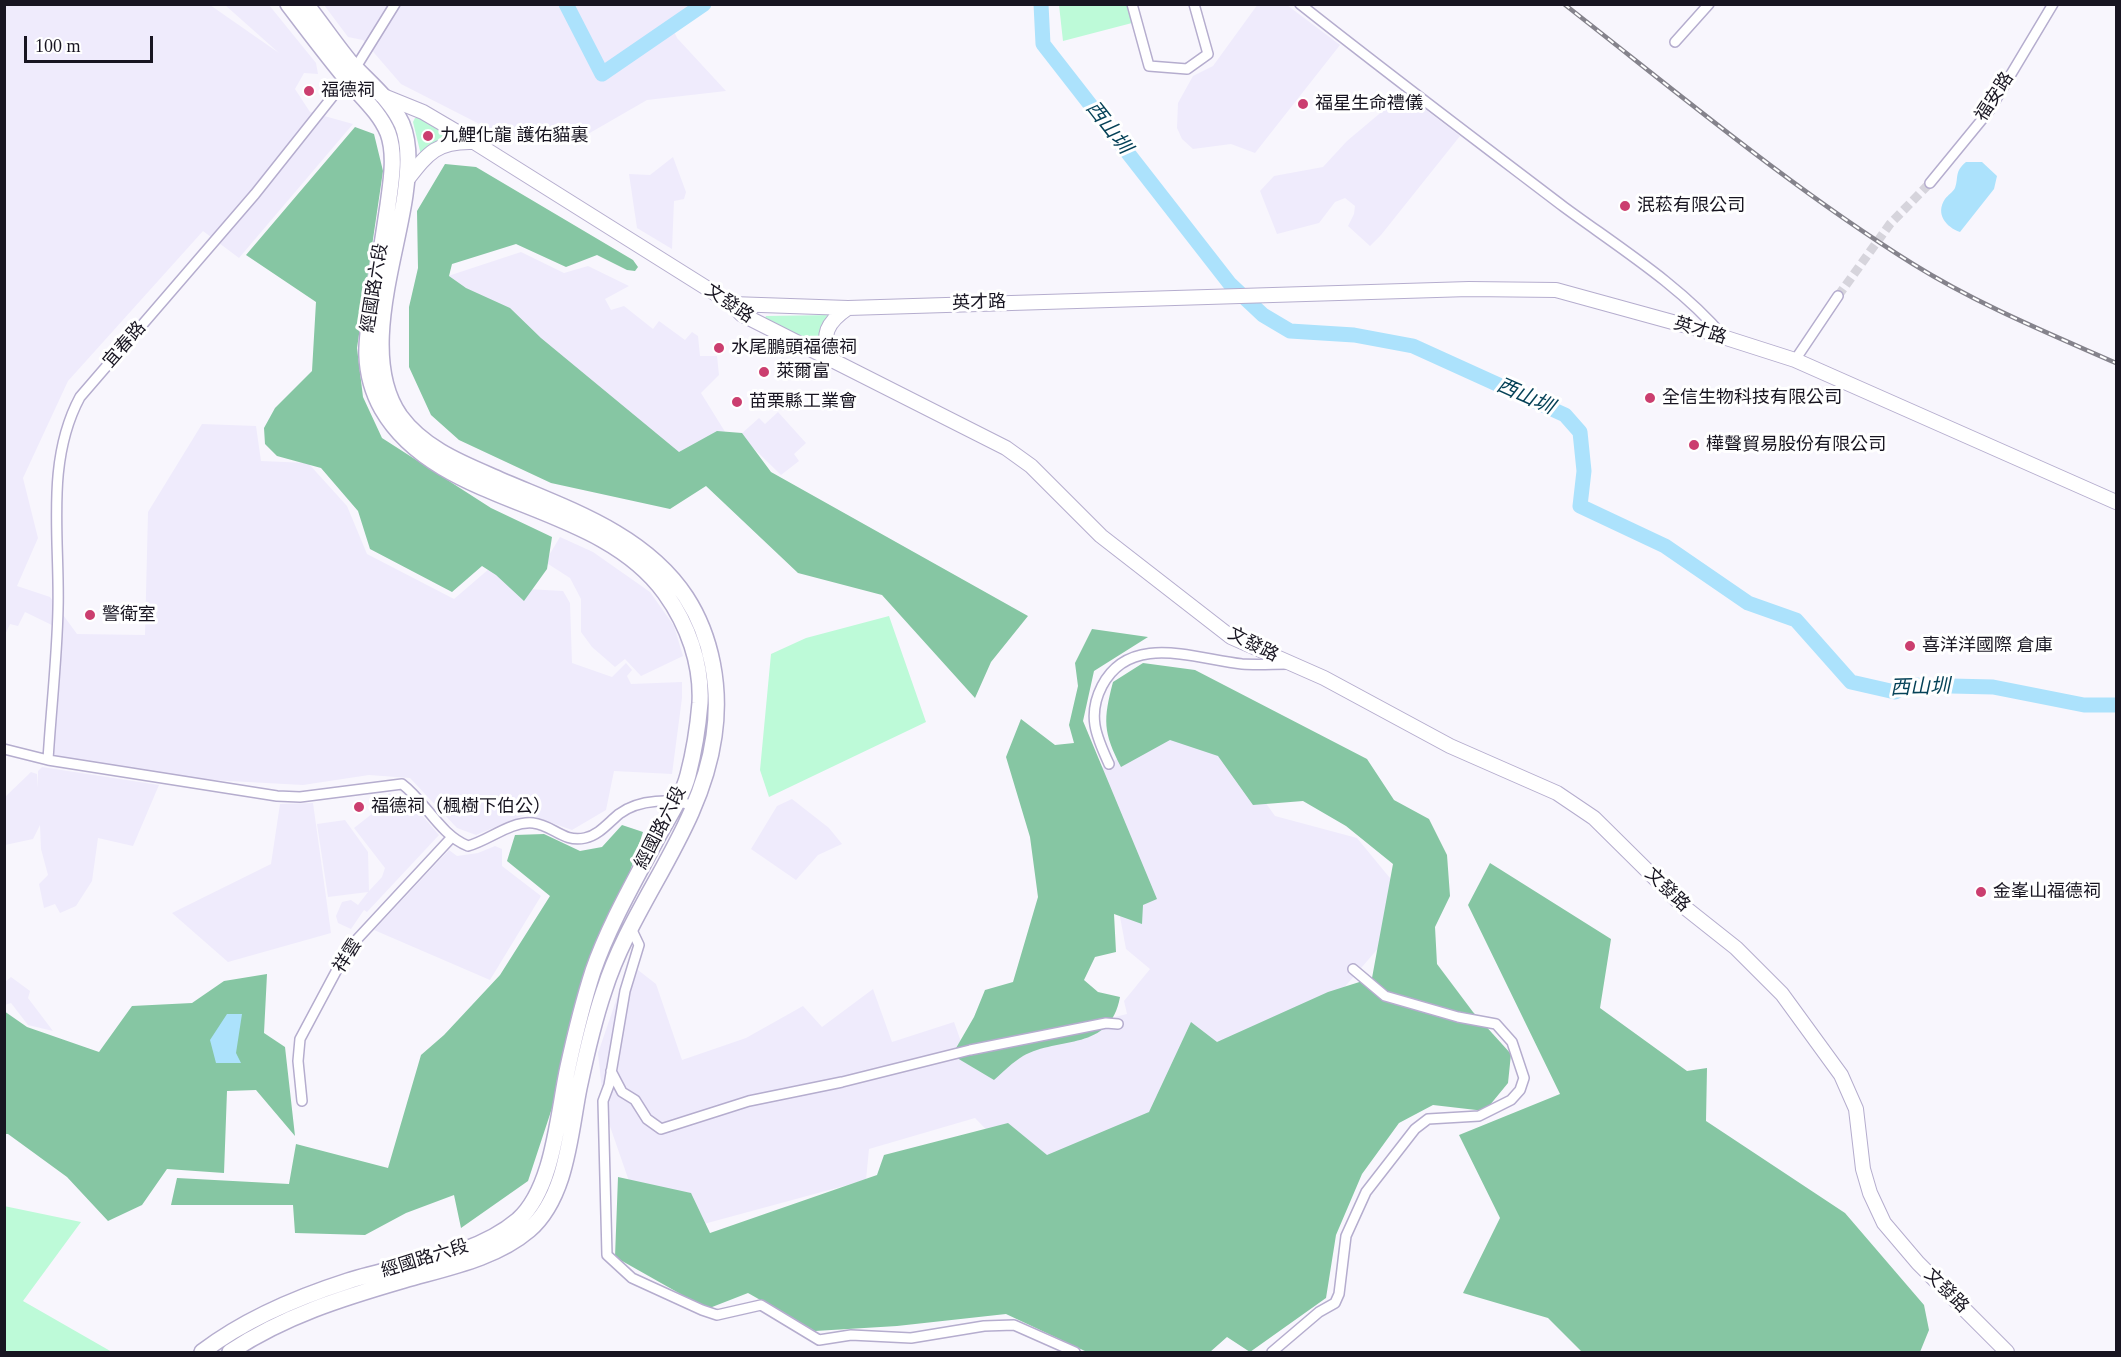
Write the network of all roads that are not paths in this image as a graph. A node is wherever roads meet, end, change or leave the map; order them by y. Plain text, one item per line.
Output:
1 (288, 4) edge
2 (306, 4) edge
3 (395, 4) edge
4 (1132, 4) edge
5 (1194, 4) edge
6 (1300, 4) edge
7 (1709, 4) edge
8 (2053, 4) edge
9 (1675, 42) dead end
10 (351, 73) junction
11 (385, 97) junction
12 (474, 142) junction
13 (407, 180) junction
14 (1930, 183) tunnel mouth
15 (1838, 296) tunnel mouth
16 (732, 303) junction
17 (848, 308) junction
18 (373, 335) junction
19 (1725, 338) junction
20 (829, 359) junction
21 (1795, 360) junction
22 (2116, 502) edge
23 (1294, 664) junction
24 (4, 749) edge
25 (48, 760) junction
26 (1109, 764) dead end
27 (677, 800) junction
28 (694, 806) junction
29 (452, 837) junction
30 (623, 922) junction
31 (1353, 969) dead end
32 (1118, 1024) dead end
33 (609, 1069) junction
34 (303, 1101) dead end
35 (284, 1313) junction
36 (202, 1353) edge
37 (230, 1353) edge
38 (1075, 1353) edge
39 (1272, 1353) edge
40 (2007, 1353) edge

1 - 10 main road
2 - 10 main road
3 - 10 street, 宜春路
4 - 5 street
6 - 19 street
7 - 9 street
8 - 14 street, 福安路
10 - 11 main road, 經國路六段
10 - 18 main road, 經國路六段
10 - 25 street, 宜春路
11 - 12 street, 文發路
11 - 13 main road, 經國路六段
12 - 13 street
12 - 16 street, 文發路
13 - 18 main road, 經國路六段
15 - 21 street
16 - 17 street, 英才路
16 - 20 street, 文發路
17 - 19 street, 英才路
17 - 20 street
18 - 27 main road, 經國路六段
18 - 28 main road, 經國路六段
19 - 21 street, 英才路
20 - 23 street, 文發路
21 - 22 street, 英才路
23 - 26 street
23 - 40 street, 文發路
24 - 25 street
25 - 29 street
27 - 28 street
27 - 29 street
27 - 30 main road, 經國路六段
28 - 30 main road, 經國路六段
29 - 34 street, 祥雲
30 - 33 street
30 - 35 main road, 經國路六段
31 - 39 street
32 - 33 street
33 - 38 street
35 - 36 main road, 經國路六段
35 - 37 main road, 經國路六段

